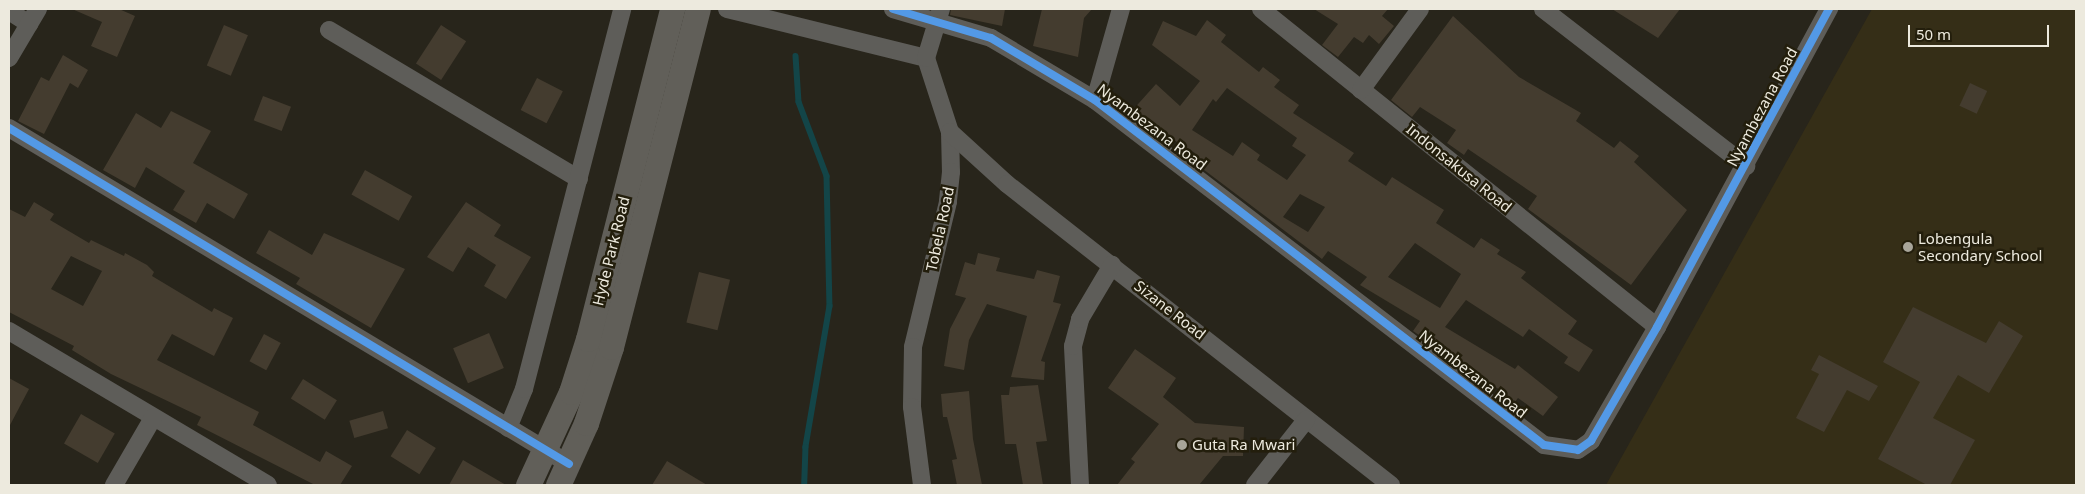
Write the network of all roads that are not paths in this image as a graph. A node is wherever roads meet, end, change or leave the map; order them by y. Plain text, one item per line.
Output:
1 (38, 9) edge
2 (622, 9) edge
3 (672, 9) edge
4 (698, 9) edge
5 (727, 9) edge
6 (893, 9) edge
7 (1121, 9) edge
8 (1260, 9) edge
9 (1420, 9) edge
10 (1543, 9) edge
11 (1829, 9) edge
12 (9, 10) edge
13 (939, 15) edge
14 (29, 24) junction
15 (329, 30) dead end
16 (9, 58) edge
17 (926, 58) junction
18 (1361, 90) junction
19 (1095, 100) junction
20 (9, 128) edge
21 (950, 132) junction
22 (1746, 166) junction
23 (579, 178) junction
24 (1112, 265) junction
25 (1657, 327) junction
26 (9, 331) edge
27 (153, 418) junction
28 (1306, 420) junction
29 (508, 428) junction
30 (547, 451) junction
31 (564, 475) edge
32 (114, 485) edge
33 (268, 485) edge
34 (528, 485) edge
35 (922, 485) edge
36 (1080, 485) edge
37 (1255, 485) edge
38 (1391, 485) edge

1 - 14 street
2 - 23 street
3 - 30 street, Hyde Park Road
4 - 31 street, Hyde Park Road
5 - 17 street
6 - 13 street, Nyambezana Road
7 - 19 street
8 - 18 street, Indonsakusa Road
9 - 18 street
10 - 22 street
11 - 22 street, Nyambezana Road
12 - 14 street
13 - 17 street
13 - 19 street, Nyambezana Road
14 - 16 street
15 - 23 street
17 - 21 street, Tobela Road
18 - 25 street, Indonsakusa Road
19 - 25 street, Nyambezana Road
20 - 29 street
21 - 24 street, Sizane Road
21 - 35 street, Tobela Road
22 - 25 street, Nyambezana Road
23 - 29 street
24 - 28 street, Sizane Road
24 - 36 street
26 - 27 street
27 - 32 street
27 - 33 street
28 - 37 street
28 - 38 street, Sizane Road
29 - 30 street
30 - 31 street
30 - 34 street, Hyde Park Road

